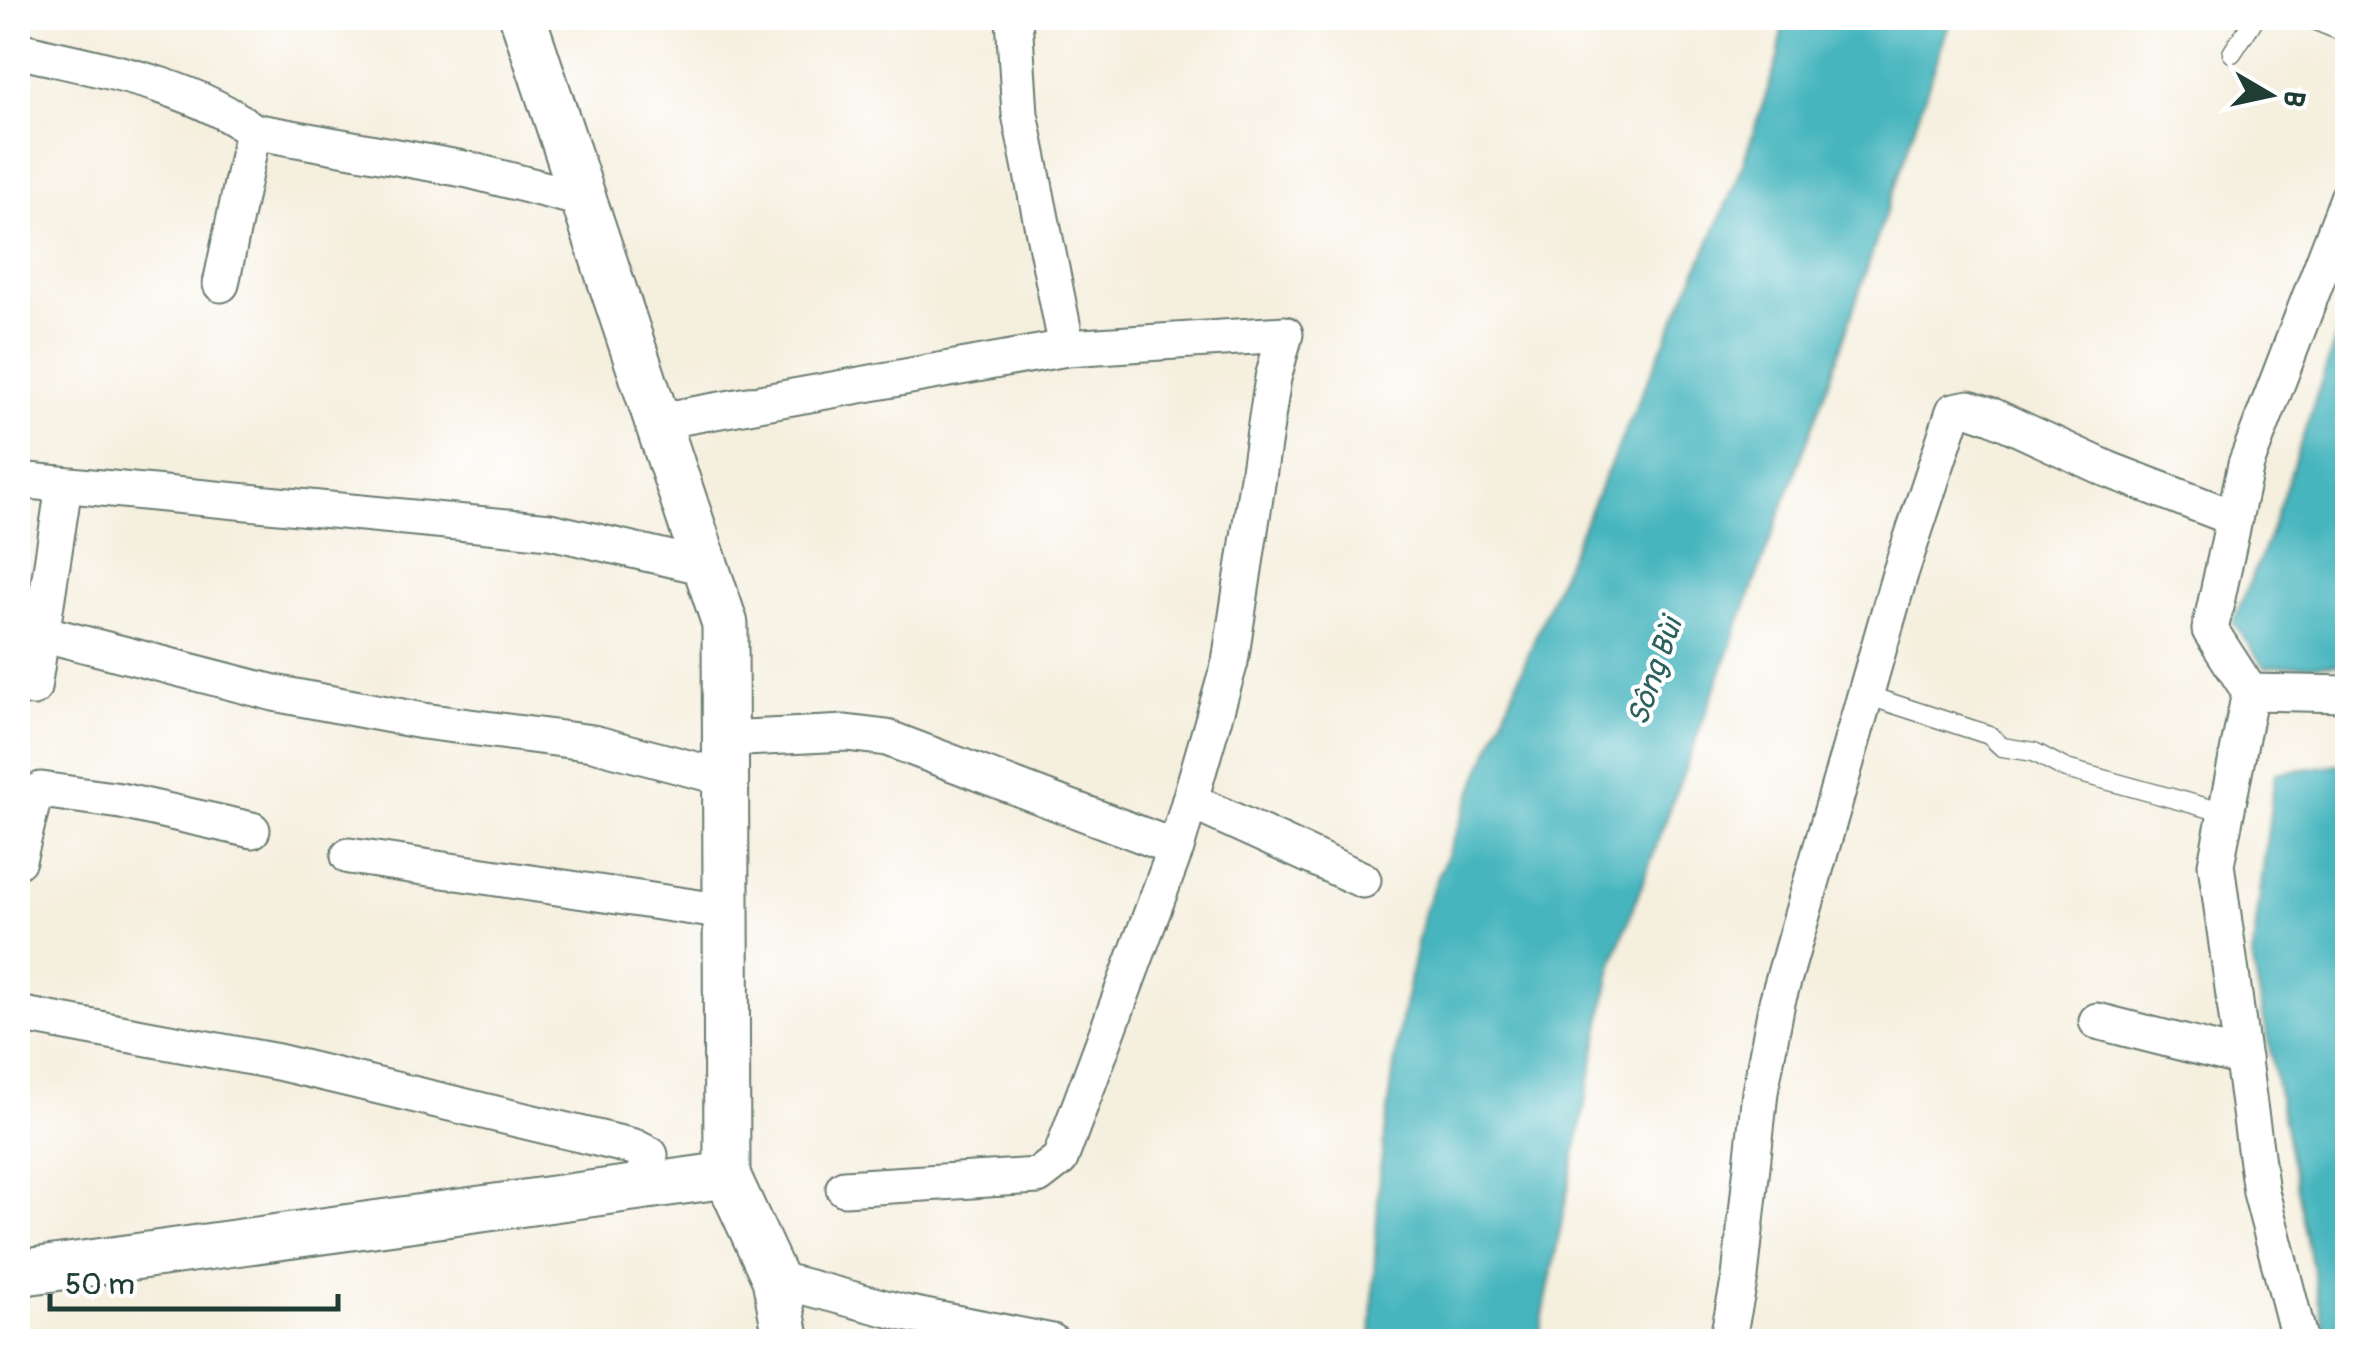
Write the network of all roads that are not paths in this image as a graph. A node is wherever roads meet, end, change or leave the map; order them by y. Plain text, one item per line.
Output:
1 (524, 18) edge
2 (1014, 18) edge
3 (2255, 18) edge
4 (2308, 18) edge
5 (2348, 34) edge
6 (18, 50) edge
7 (2232, 53) dead end
8 (254, 131) junction
9 (2348, 198) edge
10 (586, 200) junction
11 (222, 284) dead end
12 (1067, 348) junction
13 (659, 421) junction
14 (18, 480) edge
15 (64, 486) junction
16 (2234, 518) junction
17 (706, 567) junction
18 (41, 634) junction
19 (33, 688) dead end
20 (2250, 692) junction
21 (2348, 694) edge
22 (1866, 695) junction
23 (725, 758) junction
24 (1190, 801) junction
25 (2226, 814) junction
26 (252, 830) dead end
27 (1176, 848) junction
28 (349, 856) dead end
29 (18, 860) edge
30 (1363, 880) dead end
31 (726, 912) junction
32 (18, 1014) edge
33 (2097, 1021) dead end
34 (2243, 1058) junction
35 (728, 1175) junction
36 (639, 1188) junction
37 (844, 1188) dead end
38 (18, 1273) edge
39 (775, 1279) junction
40 (1037, 1340) edge
41 (787, 1342) edge
42 (1728, 1342) edge
43 (2300, 1342) edge

1 - 10 street
2 - 12 street
3 - 7 lane
4 - 5 lane
6 - 8 street
8 - 10 street
8 - 11 street
9 - 16 street
10 - 13 street
12 - 13 street
12 - 24 street
13 - 17 street
14 - 15 street
15 - 17 street
15 - 18 street
16 - 20 street
16 - 22 street
17 - 23 street
18 - 19 street
18 - 23 street
20 - 21 street
20 - 25 street
22 - 25 lane
22 - 42 street
23 - 27 street
23 - 31 street
24 - 27 street
24 - 30 street
25 - 34 street
26 - 29 street
27 - 37 street
28 - 31 street
31 - 35 street
32 - 36 street
33 - 34 street
34 - 43 street
35 - 36 street
35 - 39 street
36 - 38 street
39 - 40 street
39 - 41 street

